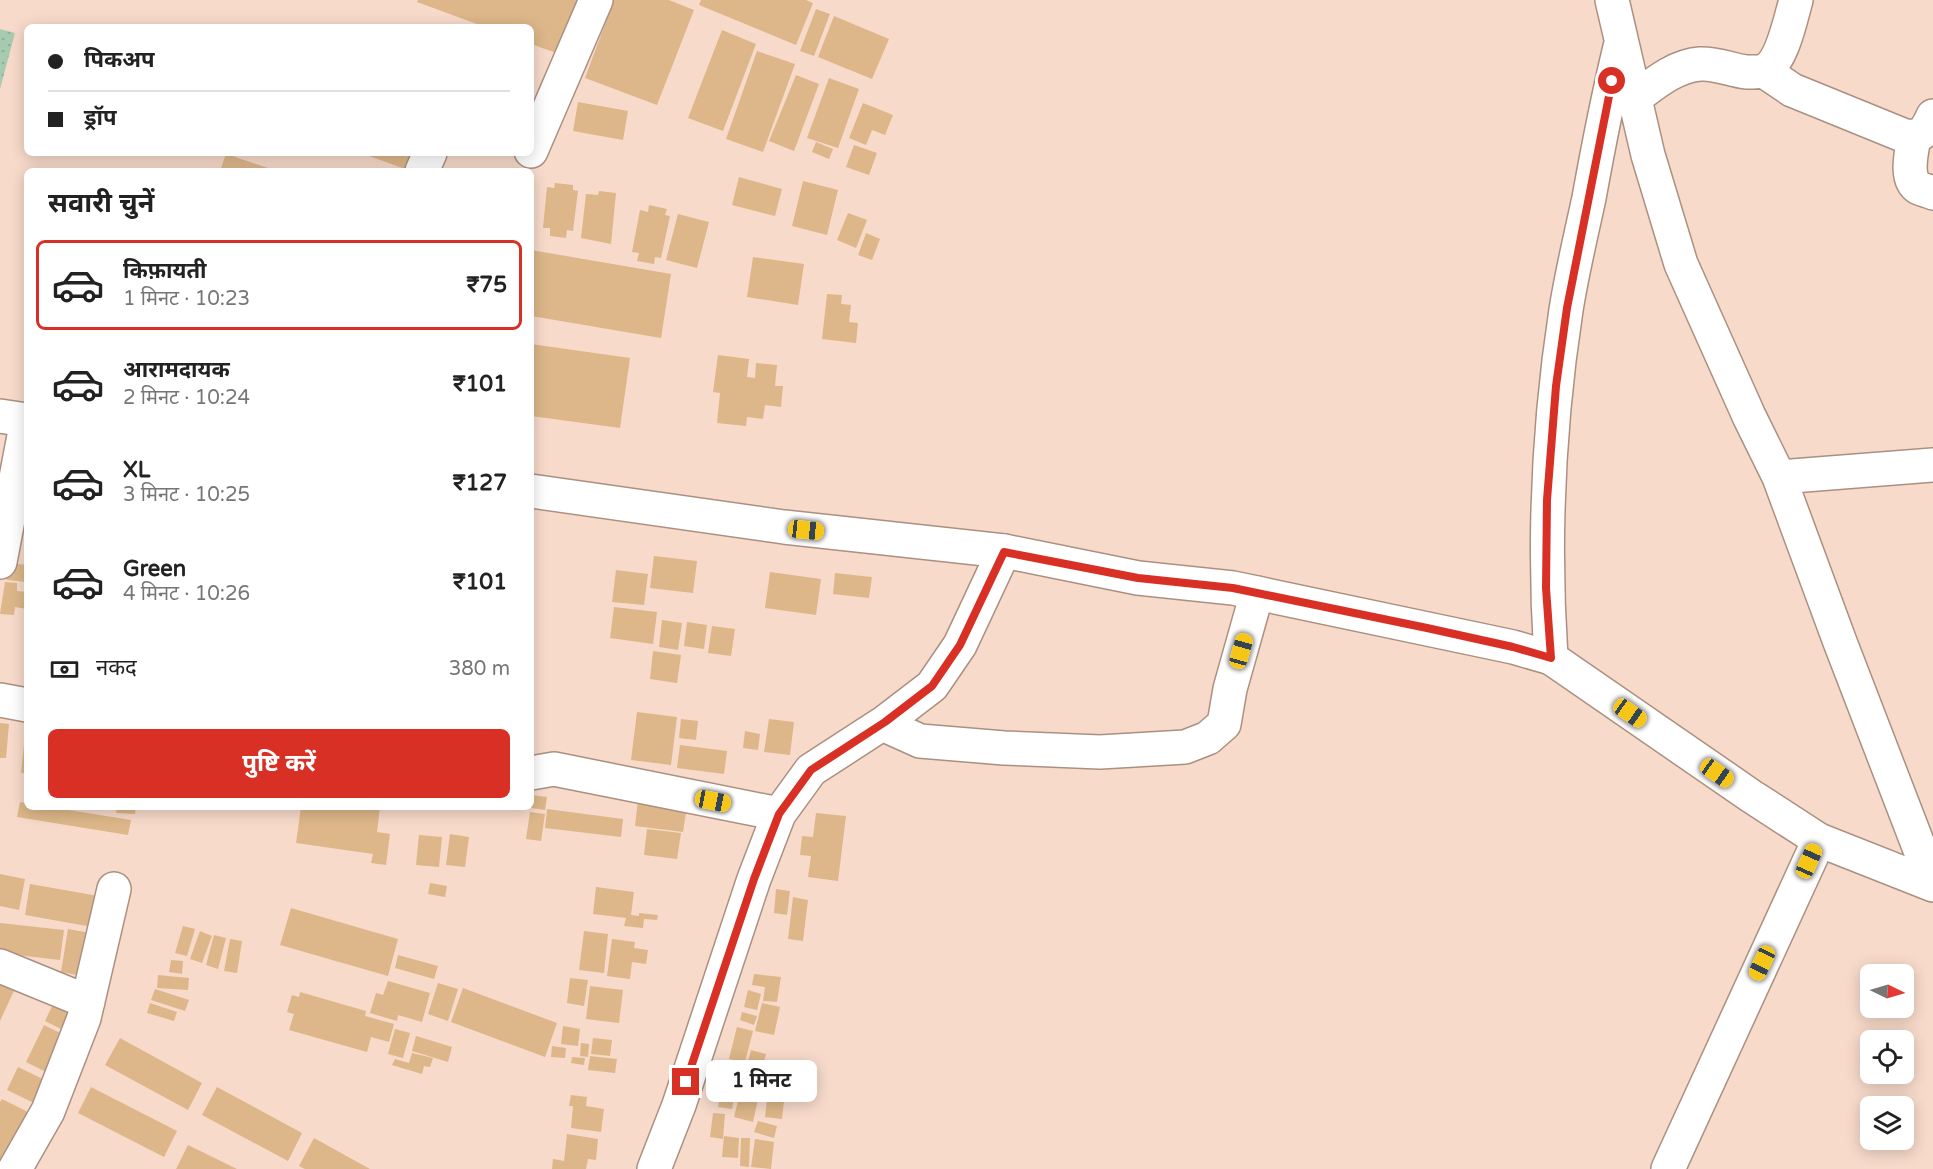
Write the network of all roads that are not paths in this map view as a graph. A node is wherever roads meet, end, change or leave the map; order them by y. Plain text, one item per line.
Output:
1 (596, 0) edge
2 (1612, 0) edge
3 (1796, 0) edge
4 (1622, 40) junction
5 (1764, 71) junction
6 (1635, 98) junction
7 (1924, 127) edge
8 (534, 145) edge
9 (1933, 193) edge
10 (0, 416) edge
11 (24, 420) edge
12 (24, 436) edge
13 (1933, 465) edge
14 (1779, 477) junction
15 (534, 491) edge
16 (1004, 552) junction
17 (0, 562) edge
18 (1257, 593) junction
19 (1551, 658) junction
20 (0, 700) edge
21 (24, 704) edge
22 (885, 722) junction
23 (534, 772) edge
24 (779, 814) junction
25 (1819, 840) junction
26 (1932, 876) edge
27 (114, 889) dead end
28 (0, 966) edge
29 (88, 1002) junction
30 (15, 1169) edge
31 (654, 1169) edge
32 (1668, 1169) edge

1 - 8 street
2 - 4 street
3 - 5 street
4 - 6 street
4 - 19 street
5 - 6 street
5 - 7 street
6 - 14 street
7 - 9 street
10 - 11 street
12 - 17 street
13 - 14 street
14 - 26 street
15 - 16 street
16 - 18 street
16 - 22 street
18 - 19 street
18 - 22 street
19 - 25 street
20 - 21 street
22 - 24 street
23 - 24 street
24 - 31 street
25 - 26 street
25 - 32 street
27 - 29 street
28 - 29 street
29 - 30 street

